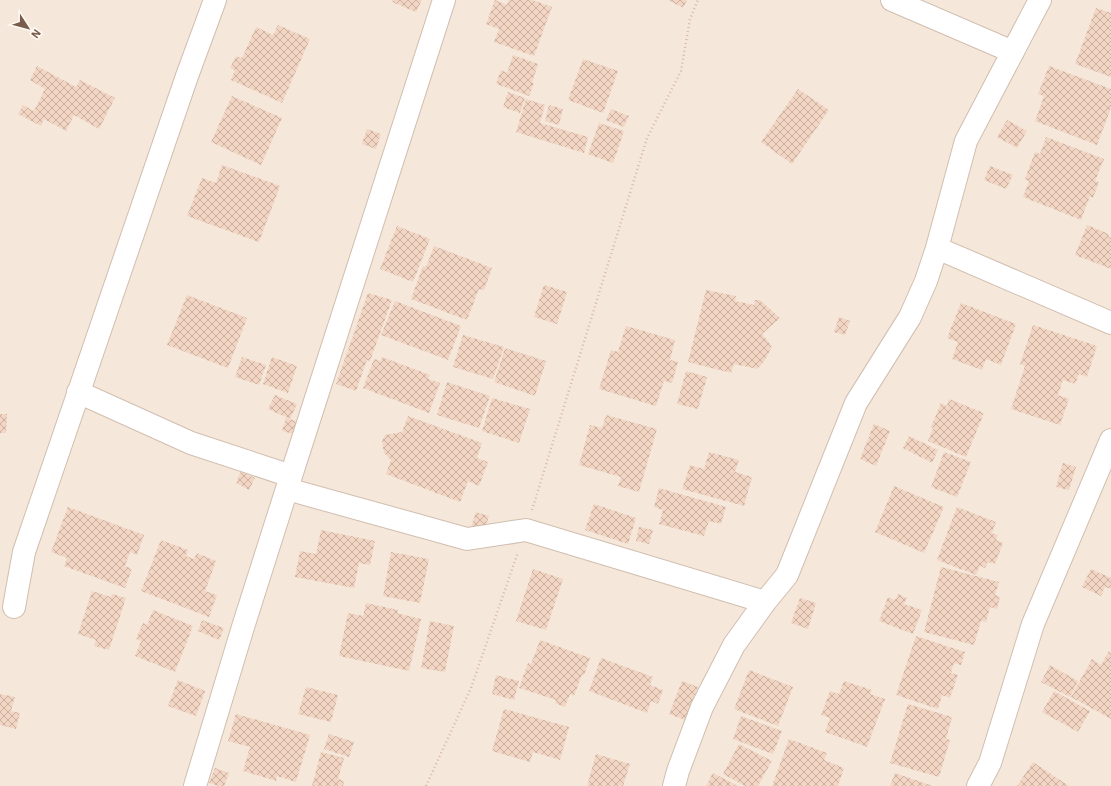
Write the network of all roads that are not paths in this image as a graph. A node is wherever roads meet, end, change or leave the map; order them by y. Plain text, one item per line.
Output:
1 (215, 0) edge
2 (444, 0) edge
3 (892, 0) edge
4 (1040, 0) edge
5 (1013, 52) junction
6 (937, 248) junction
7 (1111, 323) edge
8 (78, 392) junction
9 (1111, 440) edge
10 (289, 483) junction
11 (765, 602) junction
12 (14, 608) dead end
13 (195, 786) edge
14 (674, 786) edge
15 (978, 786) edge

1 - 8 street
2 - 10 street
3 - 5 street
4 - 5 street
5 - 6 street
6 - 7 street
6 - 11 street
8 - 10 street
8 - 12 street
9 - 15 street
10 - 11 street
10 - 13 street
11 - 14 street

